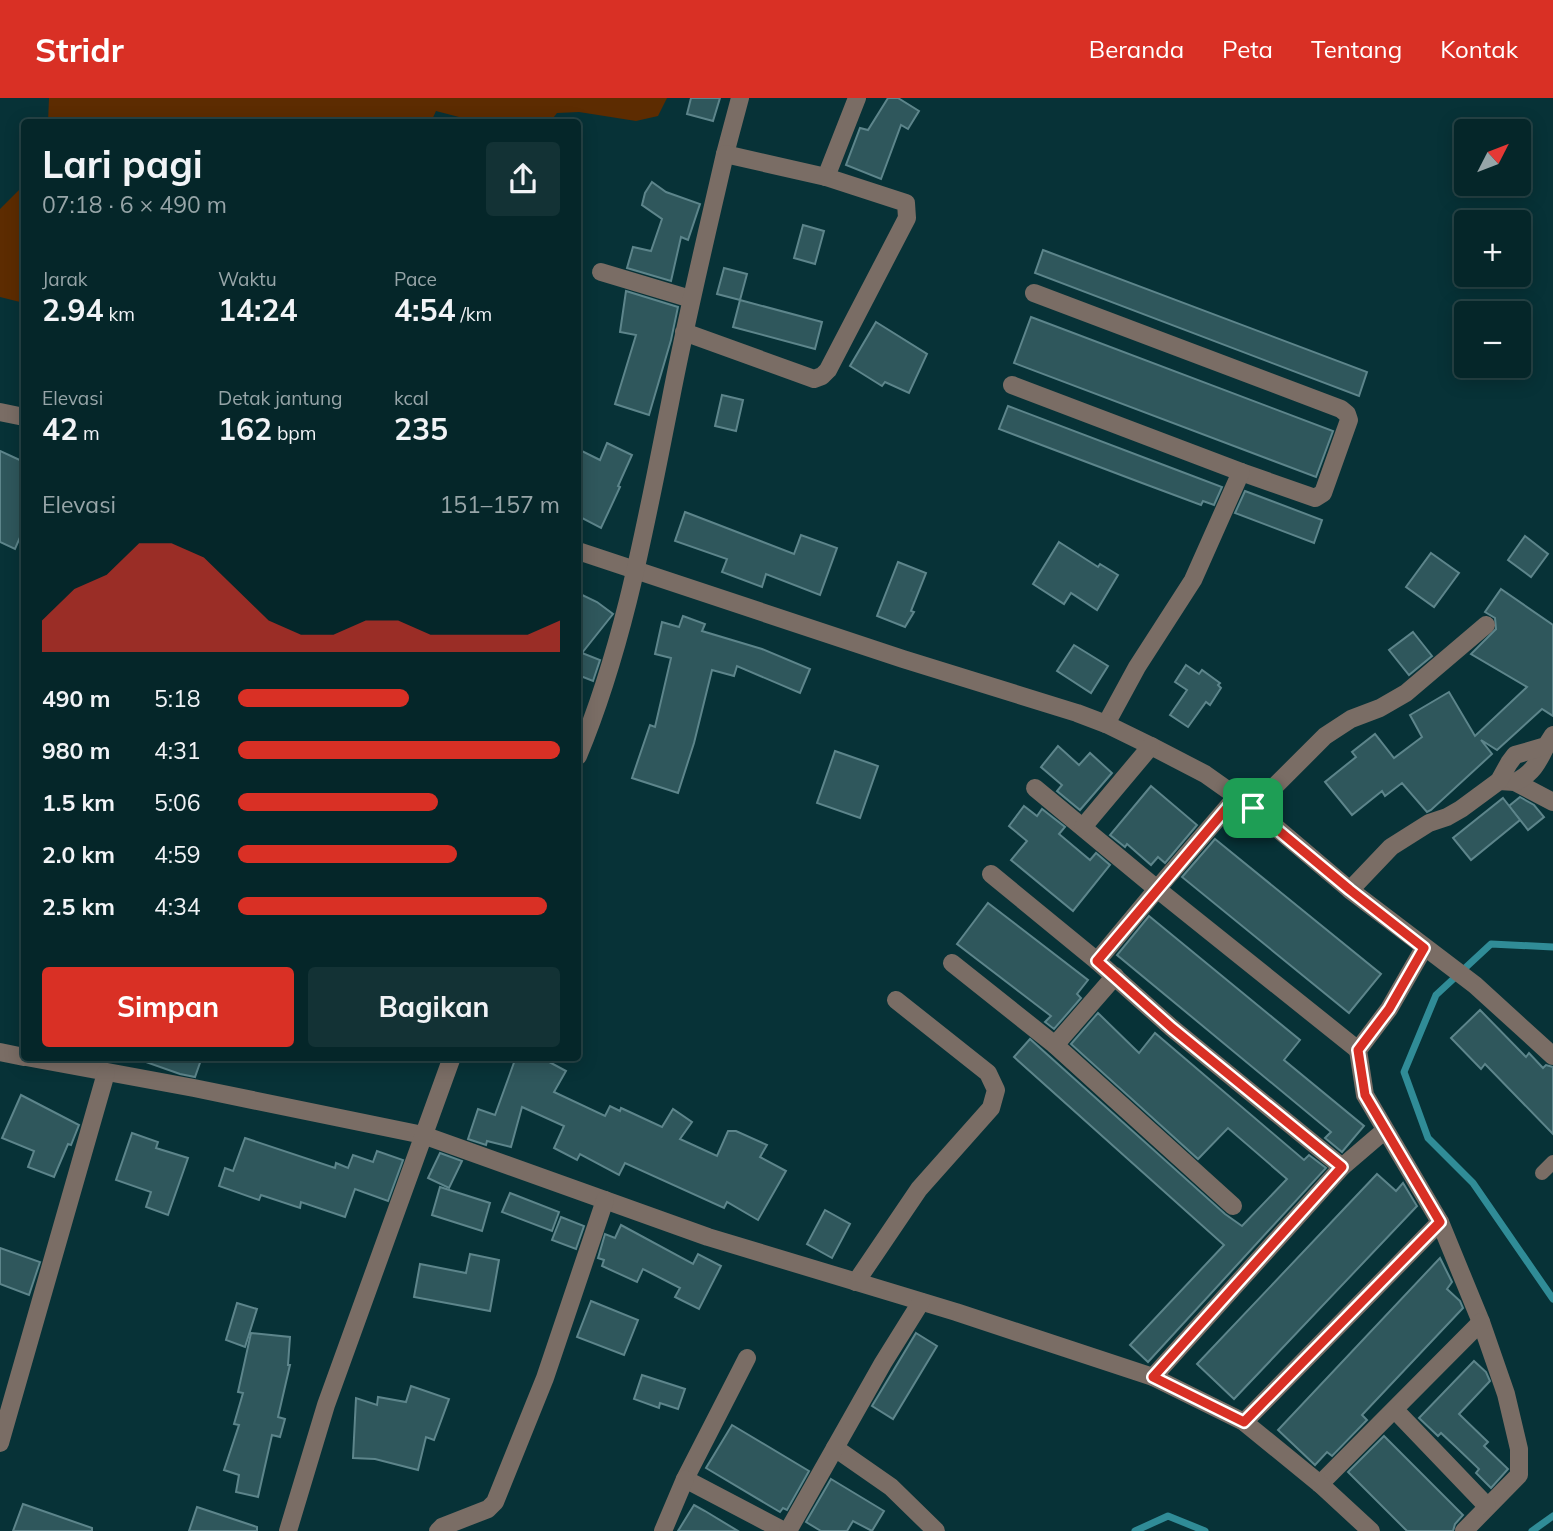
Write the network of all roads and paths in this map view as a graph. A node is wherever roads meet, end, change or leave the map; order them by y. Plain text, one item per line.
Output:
1 (740, 98) edge
2 (856, 98) edge
3 (725, 154) junction
4 (827, 177) junction
5 (601, 272) dead end
6 (1034, 293) dead end
7 (691, 299) junction
8 (684, 332) junction
9 (1012, 386) dead end
10 (0, 412) edge
11 (21, 416) edge
12 (1241, 472) junction
13 (581, 552) edge
14 (637, 570) junction
15 (1486, 625) dead end
16 (1106, 724) junction
17 (1550, 740) edge
18 (1151, 746) junction
19 (581, 748) edge
20 (1507, 782) junction
21 (1035, 788) dead end
22 (1237, 796) junction
23 (1553, 802) edge
24 (1253, 808) junction
25 (1083, 827) junction
26 (991, 874) dead end
27 (1157, 889) junction
28 (1350, 890) junction
29 (1424, 948) junction
30 (1097, 961) junction
31 (952, 963) dead end
32 (1115, 976) junction
33 (896, 1000) dead end
34 (1055, 1045) junction
35 (1358, 1050) junction
36 (0, 1052) edge
37 (21, 1056) edge
38 (1553, 1056) edge
39 (45, 1061) edge
40 (451, 1061) edge
41 (106, 1073) junction
42 (1384, 1131) junction
43 (423, 1135) junction
44 (1553, 1162) edge
45 (1342, 1167) junction
46 (1542, 1173) dead end
47 (605, 1200) junction
48 (1233, 1206) dead end
49 (1440, 1222) junction
50 (856, 1282) junction
51 (921, 1302) junction
52 (1481, 1322) junction
53 (747, 1358) dead end
54 (1153, 1377) junction
55 (1395, 1410) junction
56 (1244, 1422) junction
57 (0, 1443) edge
58 (835, 1448) junction
59 (685, 1479) junction
60 (1320, 1484) junction
61 (1487, 1506) junction
62 (288, 1531) edge
63 (438, 1531) edge
64 (663, 1531) edge
65 (786, 1531) edge
66 (936, 1531) edge
67 (1371, 1531) edge
68 (1464, 1531) edge

1 - 3 street
2 - 4 street
3 - 4 street
3 - 7 street
4 - 8 street
5 - 7 street
6 - 12 street
7 - 8 street
8 - 14 street
9 - 12 street
10 - 11 street
12 - 16 street
13 - 14 street
14 - 16 street
14 - 19 street
15 - 24 street
16 - 18 street
17 - 20 street
18 - 22 street
18 - 25 street
20 - 23 street
20 - 28 street
21 - 25 street
22 - 24 street
22 - 27 street
24 - 28 street
25 - 27 street
26 - 30 street
27 - 30 street
27 - 35 street
28 - 29 street
29 - 35 street
29 - 38 street
30 - 32 street
31 - 34 street
32 - 34 street
32 - 45 street
33 - 50 street
34 - 48 street
35 - 42 street
36 - 37 street
39 - 41 street
40 - 43 street
41 - 43 street
41 - 57 street
42 - 45 street
42 - 49 street
43 - 47 street
43 - 62 street
44 - 46 lane
45 - 54 street
47 - 50 street
47 - 63 street
49 - 52 street
49 - 56 street
50 - 51 street
51 - 54 street
51 - 58 street
52 - 55 street
52 - 61 street
53 - 59 street
54 - 56 street
55 - 60 street
55 - 61 street
56 - 60 street
58 - 65 street
58 - 66 street
59 - 64 street
59 - 65 street
60 - 67 street
61 - 68 street

